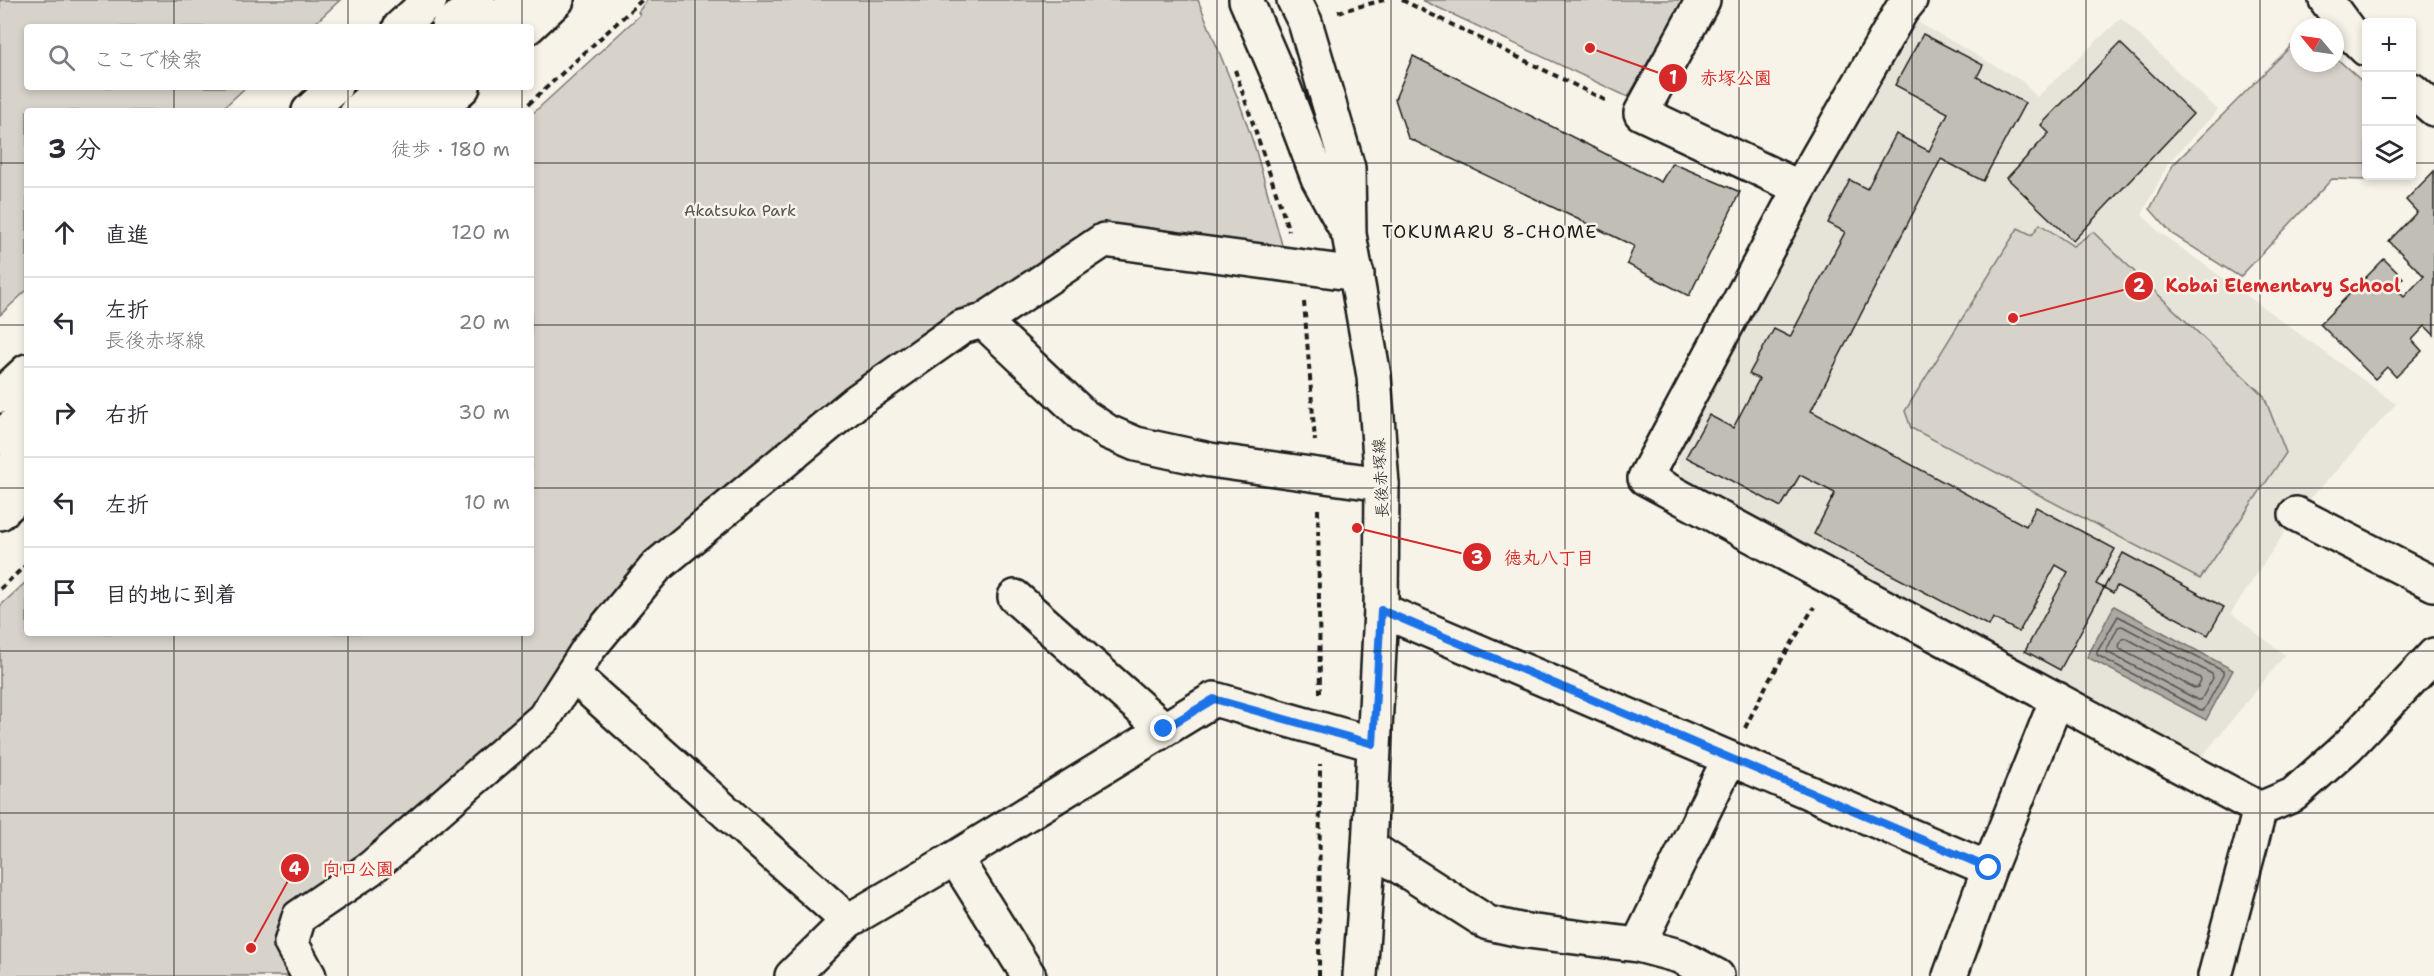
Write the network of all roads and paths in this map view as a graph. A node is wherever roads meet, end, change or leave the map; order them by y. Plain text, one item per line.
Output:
1 (430, 0) edge
2 (478, 0) edge
3 (518, 0) edge
4 (557, 0) edge
5 (642, 0) edge
6 (1246, 0) edge
7 (1384, 0) edge
8 (1402, 0) edge
9 (1703, 0) edge
10 (1910, 0) edge
11 (2331, 2) edge
12 (1300, 11) edge
13 (403, 24) edge
14 (451, 24) edge
15 (492, 24) edge
16 (531, 24) edge
17 (2362, 45) edge
18 (332, 90) edge
19 (380, 90) edge
20 (421, 90) edge
21 (460, 90) edge
22 (2416, 93) edge
23 (1612, 103) dead end
24 (312, 108) edge
25 (360, 108) edge
26 (401, 108) edge
27 (440, 108) edge
28 (524, 108) edge
29 (2434, 109) edge
30 (1800, 188) junction
31 (1349, 234) junction
32 (1357, 274) junction
33 (983, 321) junction
34 (24, 374) edge
35 (0, 396) edge
36 (24, 416) edge
37 (0, 438) edge
38 (24, 456) edge
39 (0, 478) edge
40 (1382, 484) junction
41 (24, 491) edge
42 (0, 513) edge
43 (2296, 514) dead end
44 (24, 567) edge
45 (1832, 578) junction
46 (2434, 584) edge
47 (0, 589) edge
48 (1015, 597) dead end
49 (1381, 610) junction
50 (2434, 655) edge
51 (573, 675) junction
52 (2057, 699) junction
53 (1164, 729) junction
54 (1373, 744) junction
55 (1729, 759) junction
56 (2260, 809) junction
57 (1369, 847) junction
58 (955, 858) junction
59 (1989, 868) junction
60 (848, 921) junction
61 (1638, 945) junction
62 (309, 976) edge
63 (792, 976) edge
64 (1029, 976) edge
65 (1360, 976) edge
66 (1717, 976) edge
67 (1950, 976) edge
68 (2215, 976) edge

1 - 13 main road
2 - 14 main road
3 - 15 main road
4 - 16 main road
5 - 28 path
6 - 31 main road, 長後赤塚線
7 - 12 path
8 - 23 path
9 - 30 main road
10 - 30 main road
11 - 17 main road
12 - 31 main road, 長後赤塚線
18 - 24 main road
19 - 25 main road
20 - 26 main road
21 - 27 main road
22 - 29 main road
30 - 45 main road
31 - 32 main road, 長後赤塚線
32 - 33 main road
32 - 40 main road, 長後赤塚線
33 - 40 main road
33 - 51 main road
34 - 35 main road
36 - 37 main road
38 - 39 main road
40 - 49 main road, 長後赤塚線
41 - 42 main road
43 - 46 main road
44 - 47 path
45 - 52 main road
45 - 55 path
48 - 53 main road
49 - 54 main road, 長後赤塚線
49 - 55 main road
50 - 56 main road
51 - 60 main road
51 - 62 main road
52 - 56 main road
52 - 59 main road
53 - 54 main road
53 - 58 main road
54 - 57 main road, 長後赤塚線
55 - 59 main road
55 - 61 main road
56 - 68 main road
57 - 61 main road
57 - 65 main road, 長後赤塚線
58 - 60 main road
58 - 64 main road
59 - 67 main road
60 - 63 main road
61 - 66 main road

